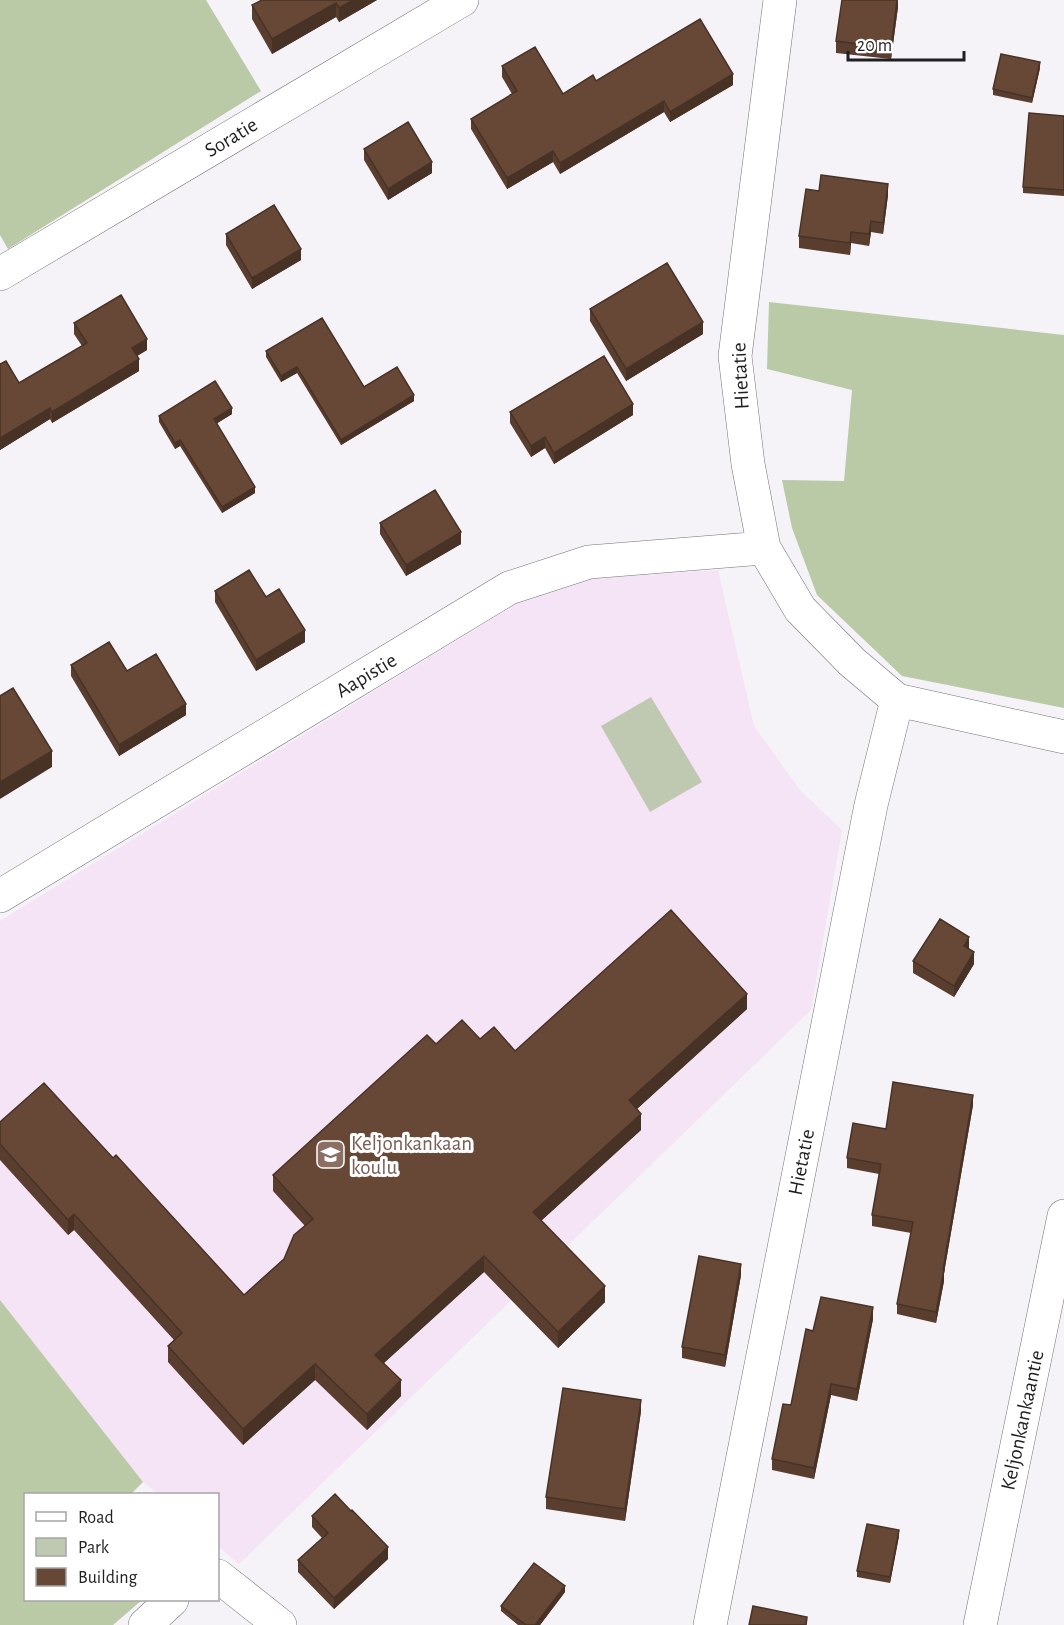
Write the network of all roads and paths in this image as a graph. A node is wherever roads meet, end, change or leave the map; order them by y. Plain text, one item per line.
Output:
1 (462, 0) edge
2 (780, 0) edge
3 (0, 274) edge
4 (765, 548) junction
5 (897, 700) junction
6 (1064, 737) edge
7 (0, 896) edge
8 (1064, 1216) edge
9 (219, 1577) edge
10 (170, 1601) edge
11 (145, 1625) edge
12 (280, 1625) edge
13 (710, 1625) edge
14 (980, 1625) edge

1 - 3 street, Soratie
2 - 4 street, Hietatie
4 - 5 street, Hietatie
4 - 7 street, Aapistie
5 - 6 street, Hietatie
5 - 13 street, Hietatie
8 - 14 street, Keljonkankaantie
9 - 12 street
10 - 11 street

